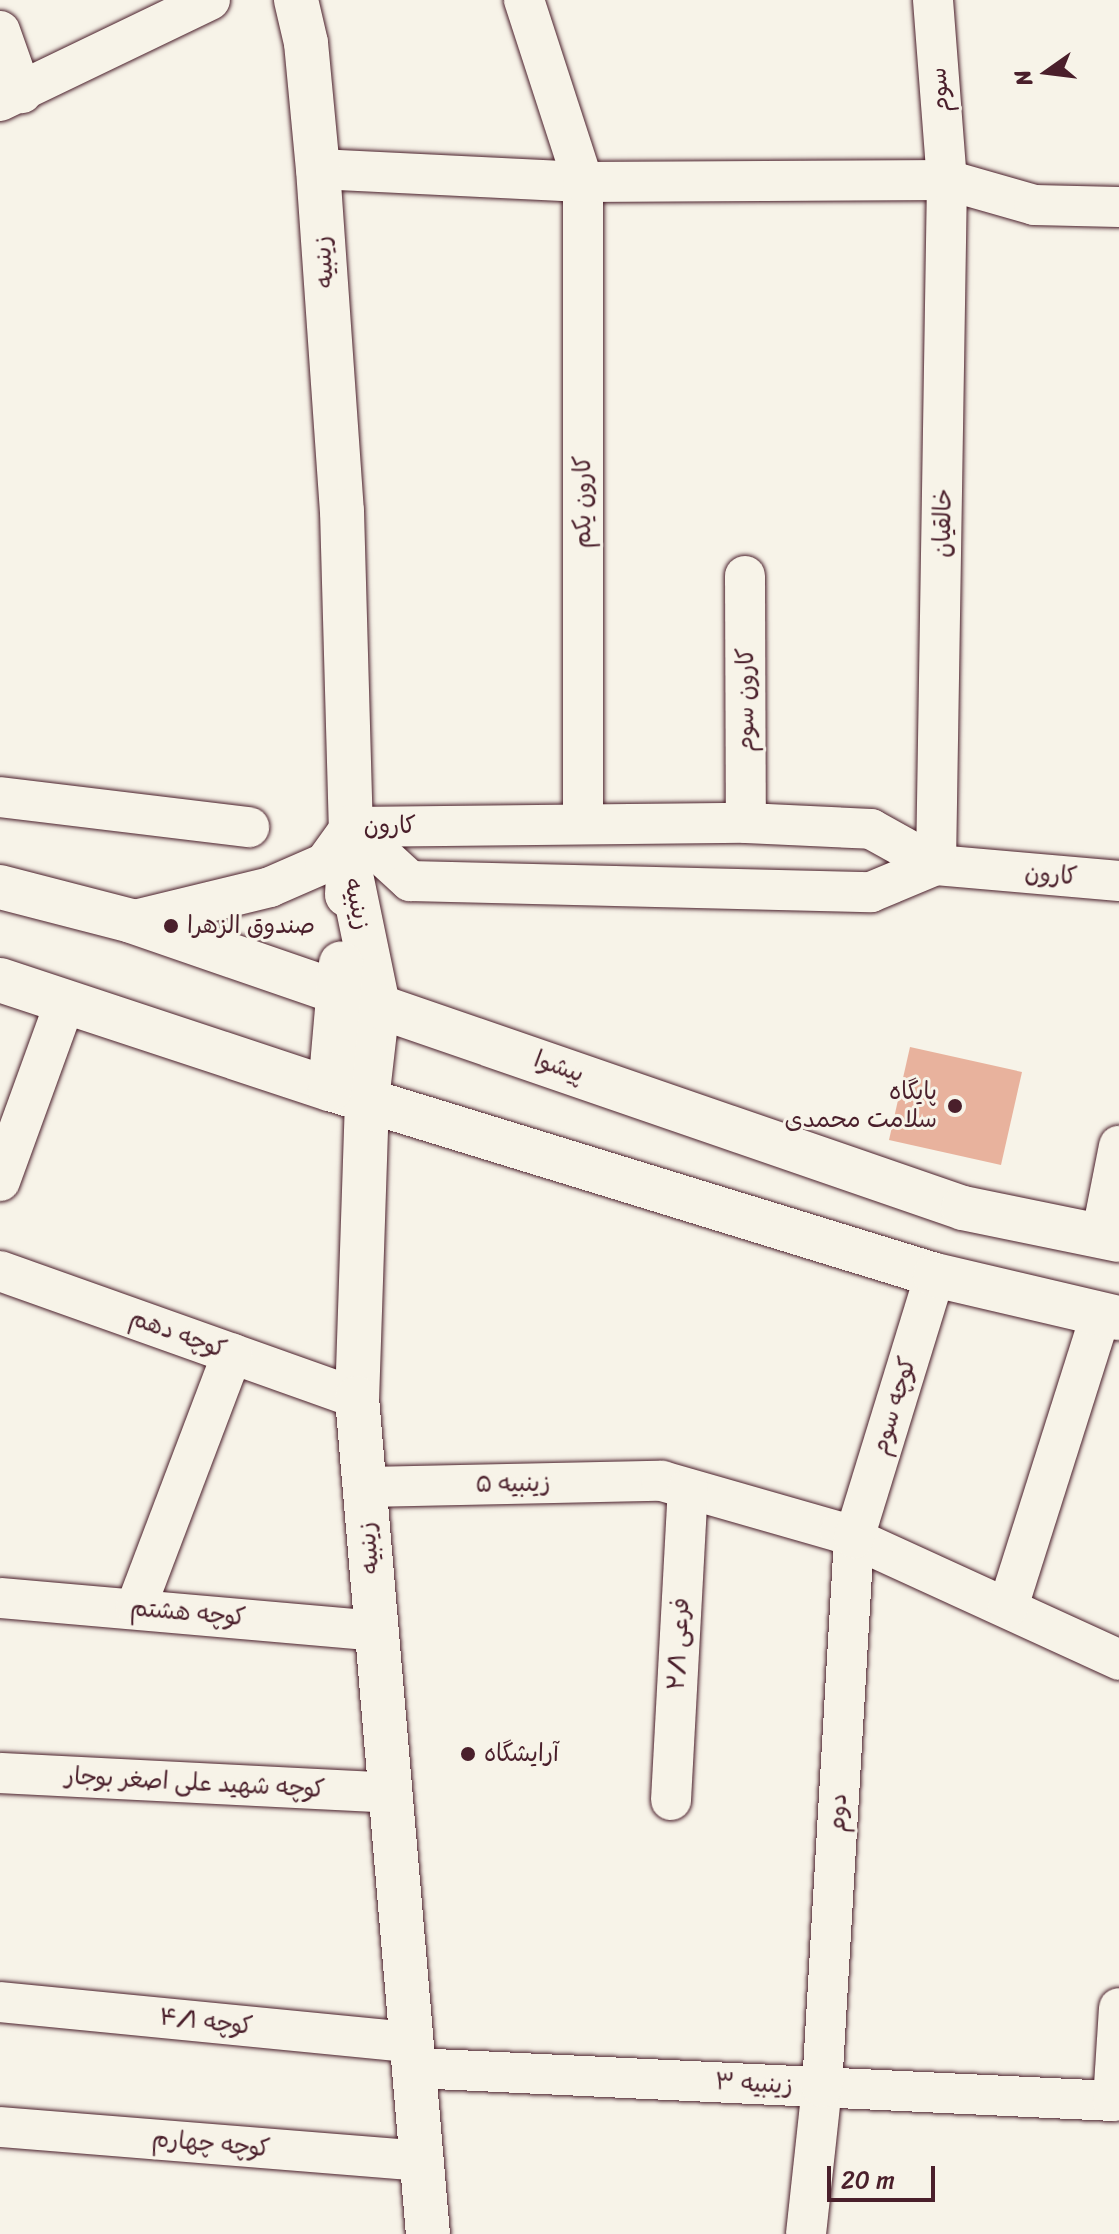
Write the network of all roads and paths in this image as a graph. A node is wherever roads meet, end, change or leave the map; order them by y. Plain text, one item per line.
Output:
1 (210, 0) edge
2 (296, 0) edge
3 (308, 0) edge
4 (524, 0) edge
5 (933, 0) edge
6 (0, 31) edge
7 (306, 43) junction
8 (11, 97) edge
9 (318, 169) junction
10 (947, 180) junction
11 (583, 182) junction
12 (1119, 207) edge
13 (745, 576) dead end
14 (0, 797) edge
15 (583, 822) junction
16 (746, 823) junction
17 (249, 827) dead end
18 (350, 846) junction
19 (936, 865) junction
20 (1119, 881) edge
21 (0, 887) edge
22 (131, 921) junction
23 (0, 980) edge
24 (358, 998) junction
25 (65, 1002) junction
26 (349, 1094) junction
27 (1119, 1146) edge
28 (0, 1181) edge
29 (1110, 1238) edge
30 (0, 1271) edge
31 (935, 1275) junction
32 (1110, 1316) edge
33 (232, 1354) junction
34 (357, 1398) junction
35 (675, 1485) junction
36 (364, 1487) junction
37 (854, 1538) junction
38 (0, 1598) edge
39 (136, 1607) junction
40 (1008, 1607) junction
41 (377, 1631) junction
42 (1119, 1660) edge
43 (0, 1773) edge
44 (390, 1793) junction
45 (671, 1800) dead end
46 (0, 2002) edge
47 (1119, 2008) edge
48 (412, 2055) junction
49 (822, 2087) junction
50 (1109, 2102) edge
51 (0, 2127) edge
52 (422, 2161) junction
53 (428, 2234) edge
54 (806, 2234) edge

1 - 8 street
2 - 7 street, زینبیه
3 - 7 street, زینبیه
4 - 11 street, کارون یکم
5 - 10 street, سوم
6 - 8 street
7 - 9 street, زینبیه
9 - 11 street
9 - 18 street, زینبیه
10 - 11 street
10 - 12 street
10 - 19 street, خالقیان
11 - 15 street, کارون یکم
13 - 16 street, کارون سوم
14 - 17 street
15 - 16 street, کارون
15 - 18 street, کارون
16 - 19 street, کارون
18 - 19 street, کارون
18 - 22 street
18 - 24 street, زینبیه
19 - 20 street, کارون
21 - 22 street, پیشوا
22 - 24 street, پیشوا
23 - 25 street
24 - 26 street, زینبیه
24 - 29 street, پیشوا
25 - 26 street
25 - 28 street
26 - 31 street
26 - 34 street, زینبیه
27 - 29 street
30 - 33 street, کوچه دهم
31 - 32 street
31 - 37 street, کوچه سوم
32 - 40 street
33 - 34 street, کوچه دهم
33 - 39 street
34 - 36 street, زینبیه
35 - 36 street, زینبیه ۵
35 - 37 street, زینبیه ۵
35 - 45 street, فرعی ۲/۱
36 - 41 street, زینبیه
37 - 40 street, زینبیه ۵
37 - 49 street, دوم
38 - 39 street, کوچه هشتم
39 - 41 street, کوچه هشتم
40 - 42 street, زینبیه ۵
41 - 44 street, زینبیه
43 - 44 street, کوچه شهید علی اصغر بوجار
44 - 48 street, زینبیه
46 - 48 street, کوچه ۴/۱
47 - 50 street
48 - 49 street, زینبیه ۳
48 - 52 street, زینبیه
49 - 50 street, زینبیه ۳
49 - 54 street, دوم
51 - 52 street, کوچه چهارم
52 - 53 street, زینبیه

